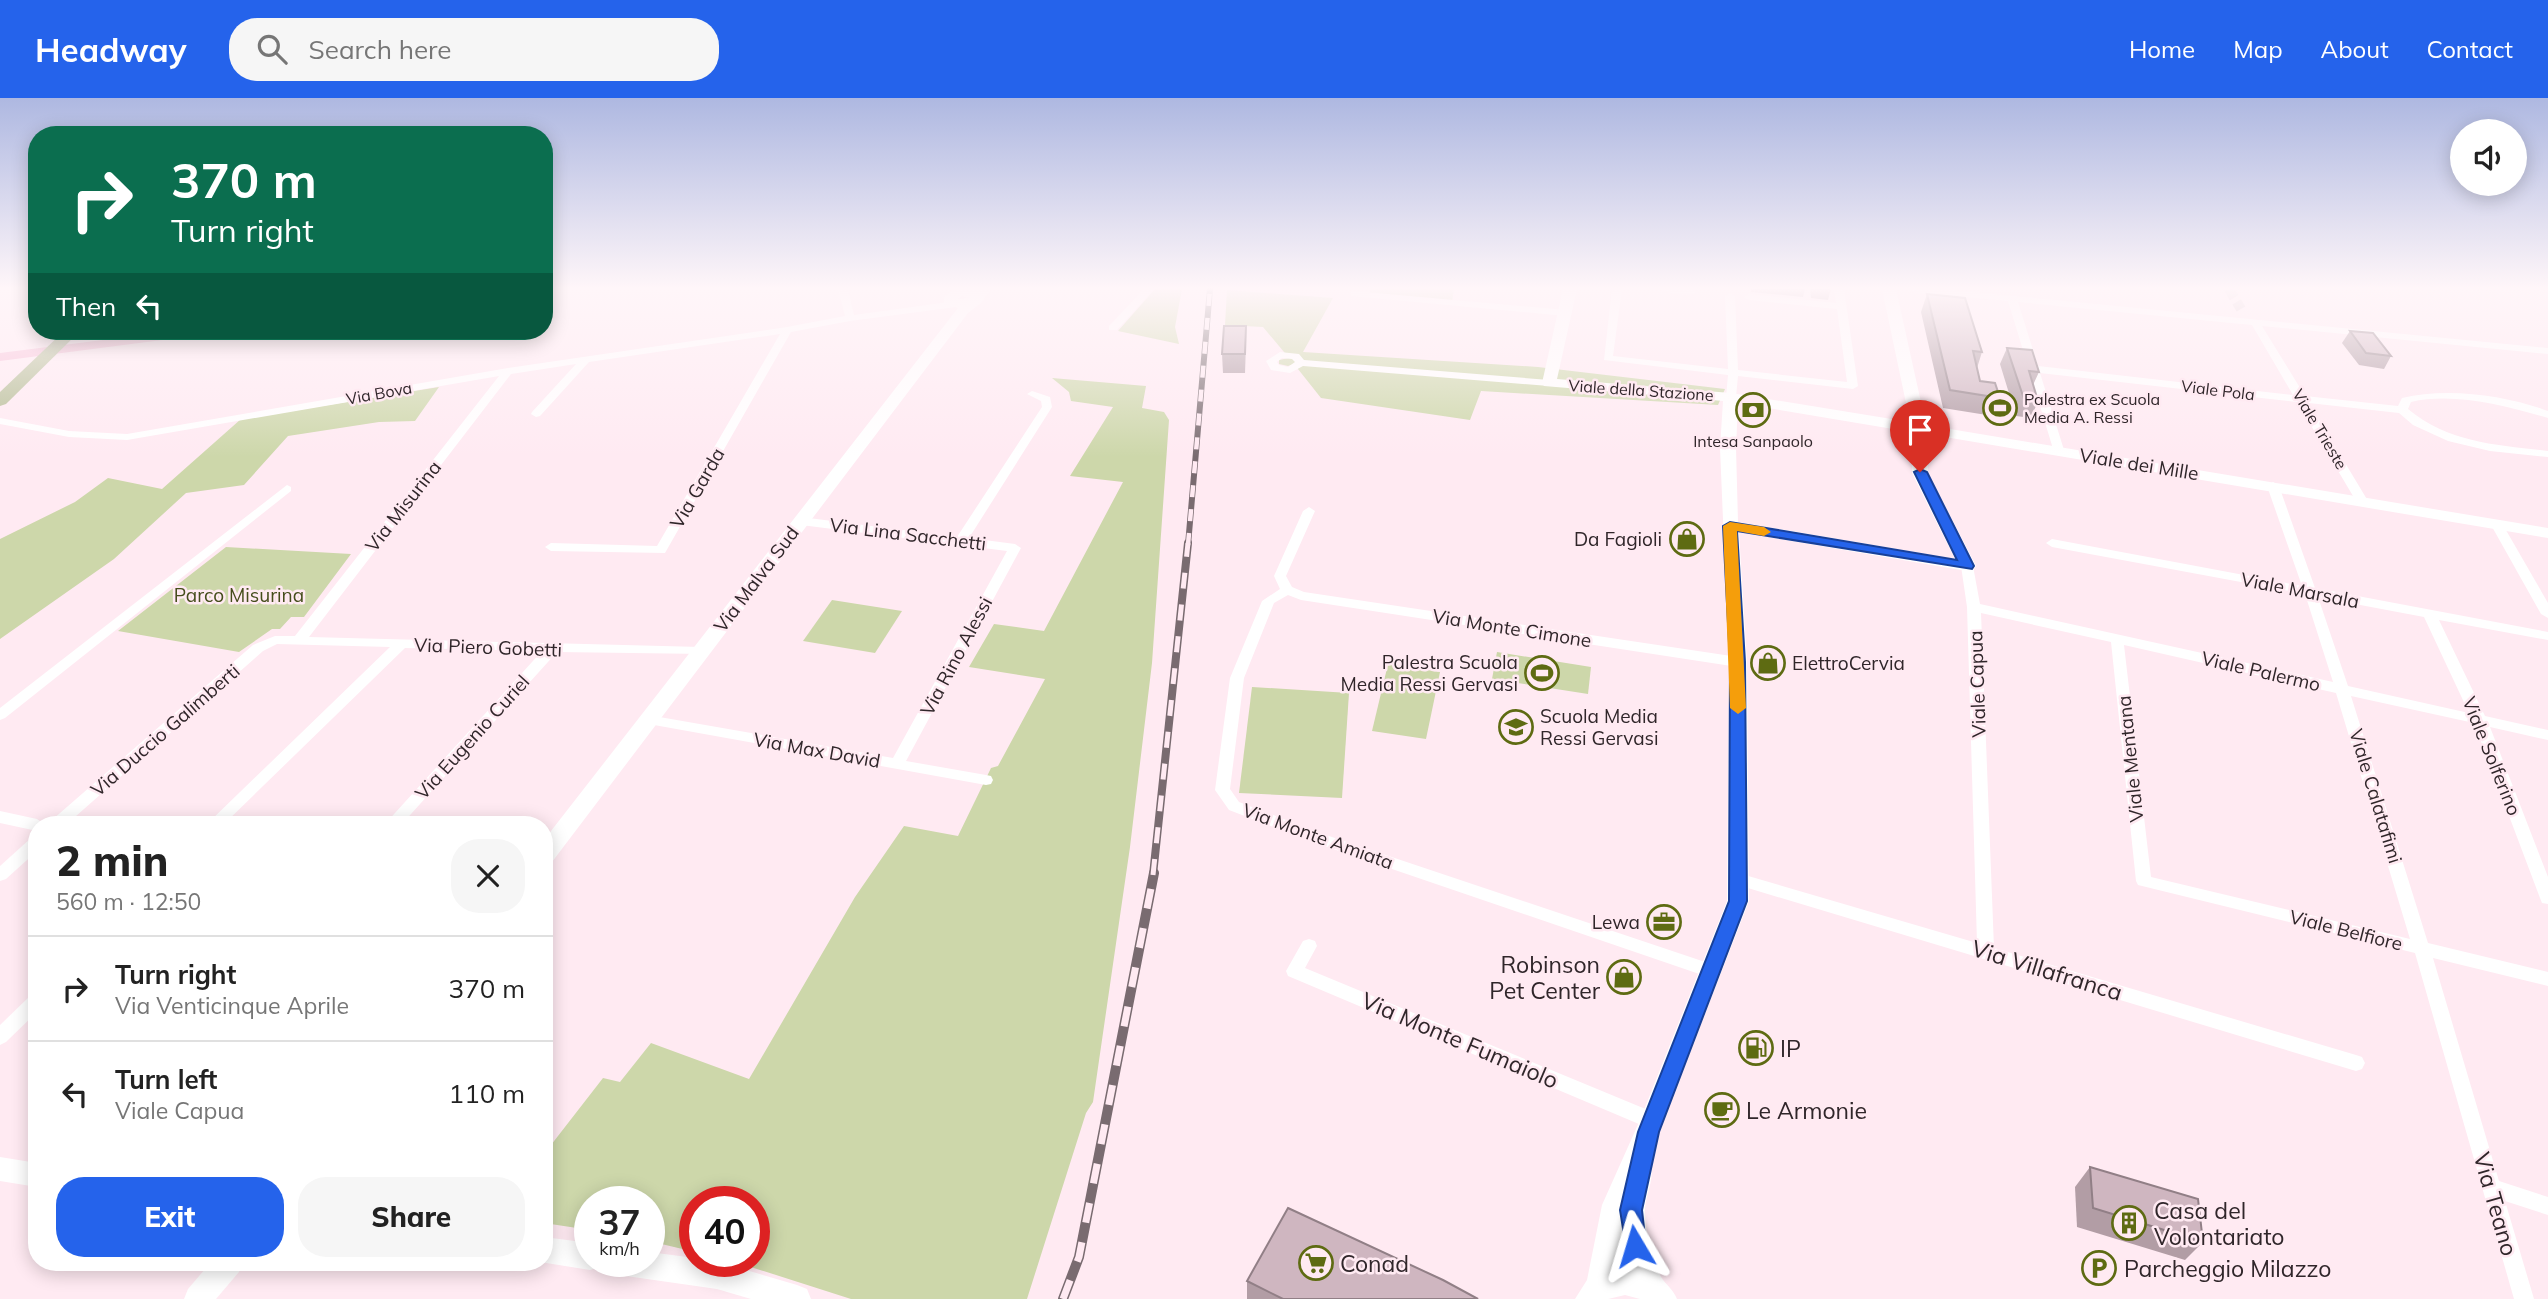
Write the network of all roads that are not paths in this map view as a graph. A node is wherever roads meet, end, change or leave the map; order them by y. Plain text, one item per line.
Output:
1 (57, 345) edge
2 (686, 345) edge
3 (778, 345) edge
4 (932, 345) edge
5 (1558, 345) edge
6 (1610, 345) edge
7 (1731, 345) edge
8 (1847, 345) edge
9 (1901, 345) edge
10 (2026, 345) edge
11 (2267, 345) edge
12 (2487, 345) edge
13 (2548, 351) edge
14 (585, 360) junction
15 (1301, 363) dead end
16 (2034, 369) junction
17 (508, 371) junction
18 (1732, 373) junction
19 (1549, 383) junction
20 (1032, 394) dead end
21 (1731, 397) junction
22 (2304, 400) junction
23 (0, 401) edge
24 (2402, 410) junction
25 (536, 414) dead end
26 (2548, 415) edge
27 (0, 421) edge
28 (1919, 427) junction
29 (2059, 450) junction
30 (2548, 454) edge
31 (2273, 486) junction
32 (287, 489) dead end
33 (2362, 501) junction
34 (1309, 511) dead end
35 (801, 521) junction
36 (2497, 525) junction
37 (1730, 526) junction
38 (2548, 533) edge
39 (961, 541) junction
40 (2052, 543) dead end
41 (551, 547) dead end
42 (1015, 548) joint
43 (1967, 566) junction
44 (1287, 590) junction
45 (2310, 592) junction
46 (1974, 607) junction
47 (2548, 614) edge
48 (2430, 615) junction
49 (2548, 636) edge
50 (2117, 638) junction
51 (275, 640) joint
52 (298, 641) junction
53 (401, 644) junction
54 (552, 649) junction
55 (701, 651) junction
56 (1738, 662) junction
57 (2343, 690) junction
58 (0, 715) edge
59 (648, 720) junction
60 (2480, 720) junction
61 (2548, 735) edge
62 (897, 764) junction
63 (986, 780) dead end
64 (66, 816) edge
65 (223, 816) edge
66 (400, 816) edge
67 (0, 817) edge
68 (28, 822) edge
69 (553, 844) edge
70 (28, 850) edge
71 (0, 874) edge
72 (1738, 879) junction
73 (2144, 881) joint
74 (2548, 898) edge
75 (1309, 946) dead end
76 (2423, 948) junction
77 (1986, 951) junction
78 (1711, 971) junction
79 (2548, 979) edge
80 (28, 1009) edge
81 (0, 1037) edge
82 (2356, 1063) dead end
83 (2470, 1110) joint
84 (1651, 1126) junction
85 (0, 1169) edge
86 (28, 1174) edge
87 (2490, 1187) junction
88 (2548, 1206) edge
89 (553, 1251) edge
90 (574, 1254) edge
91 (665, 1268) edge
92 (221, 1271) edge
93 (1594, 1293) edge
94 (1658, 1294) edge
95 (198, 1299) edge
96 (797, 1299) edge
97 (2524, 1299) edge

1 - 23 main road
2 - 14 street, Via Bova
3 - 41 street, Via Garda
4 - 35 street, Via Malva Sud
5 - 19 street
6 - 18 street
7 - 18 street
8 - 18 street
9 - 28 street, Viale Capua
10 - 16 street
11 - 22 street, Viale Trieste
12 - 13 street
14 - 17 street, Via Bova
14 - 25 street
15 - 19 street, Viale della Stazione
16 - 22 street, Viale Pola
16 - 29 street
17 - 27 street, Via Bova
17 - 52 street, Via Misurina
18 - 21 street
19 - 21 street, Viale della Stazione
20 - 39 street
21 - 28 street, Viale dei Mille
21 - 37 street
22 - 24 street, Viale Pola
22 - 33 street, Viale Trieste
24 - 26 street
24 - 30 street
28 - 29 street, Viale dei Mille
28 - 43 street, Viale Capua
29 - 31 street, Viale dei Mille
31 - 33 street, Viale dei Mille
31 - 45 street, Viale Calatafimi
32 - 58 street
33 - 36 street, Viale dei Mille
34 - 44 street
35 - 39 street, Via Lina Sacchetti
35 - 55 street, Via Malva Sud
36 - 38 street, Viale dei Mille
36 - 47 street
37 - 43 street
37 - 56 street
39 - 42 street, Via Lina Sacchetti
40 - 45 street, Viale Marsala
42 - 62 street, Via Rino Alessi
43 - 46 street, Viale Capua
44 - 56 street, Via Monte Cimone
44 - 78 street, Via Monte Amiata
45 - 48 street, Viale Marsala
45 - 57 street, Viale Calatafimi
46 - 50 street, Viale Palermo
46 - 77 street, Viale Capua
48 - 49 street, Viale Marsala
48 - 60 street, Viale Solferino
50 - 57 street, Viale Palermo
50 - 73 street, Viale Mentana
51 - 52 street, Via Piero Gobetti
51 - 64 street, Via Duccio Galimberti
52 - 53 street, Via Piero Gobetti
53 - 54 street, Via Piero Gobetti
53 - 65 street
54 - 55 street, Via Piero Gobetti
54 - 66 street, Via Eugenio Curiel
55 - 59 street, Via Malva Sud
56 - 72 street
57 - 60 street, Viale Palermo
57 - 76 street, Viale Calatafimi
59 - 62 street, Via Max David
59 - 69 street, Via Malva Sud
60 - 61 street, Viale Palermo
60 - 74 street, Viale Solferino
62 - 63 street, Via Max David
67 - 68 street
70 - 71 street
72 - 77 street, Via Villafranca
72 - 78 street
73 - 76 street, Viale Belfiore
75 - 84 street, Via Monte Fumaiolo
76 - 79 street, Viale Belfiore
76 - 83 street, Viale Calatafimi
77 - 82 street, Via Villafranca
78 - 84 street
80 - 81 street
83 - 87 street, Via Teano
84 - 93 street
84 - 94 street
85 - 86 street
87 - 88 street
87 - 97 street, Via Teano
89 - 90 street
91 - 96 street
92 - 95 street
93 - 94 street

